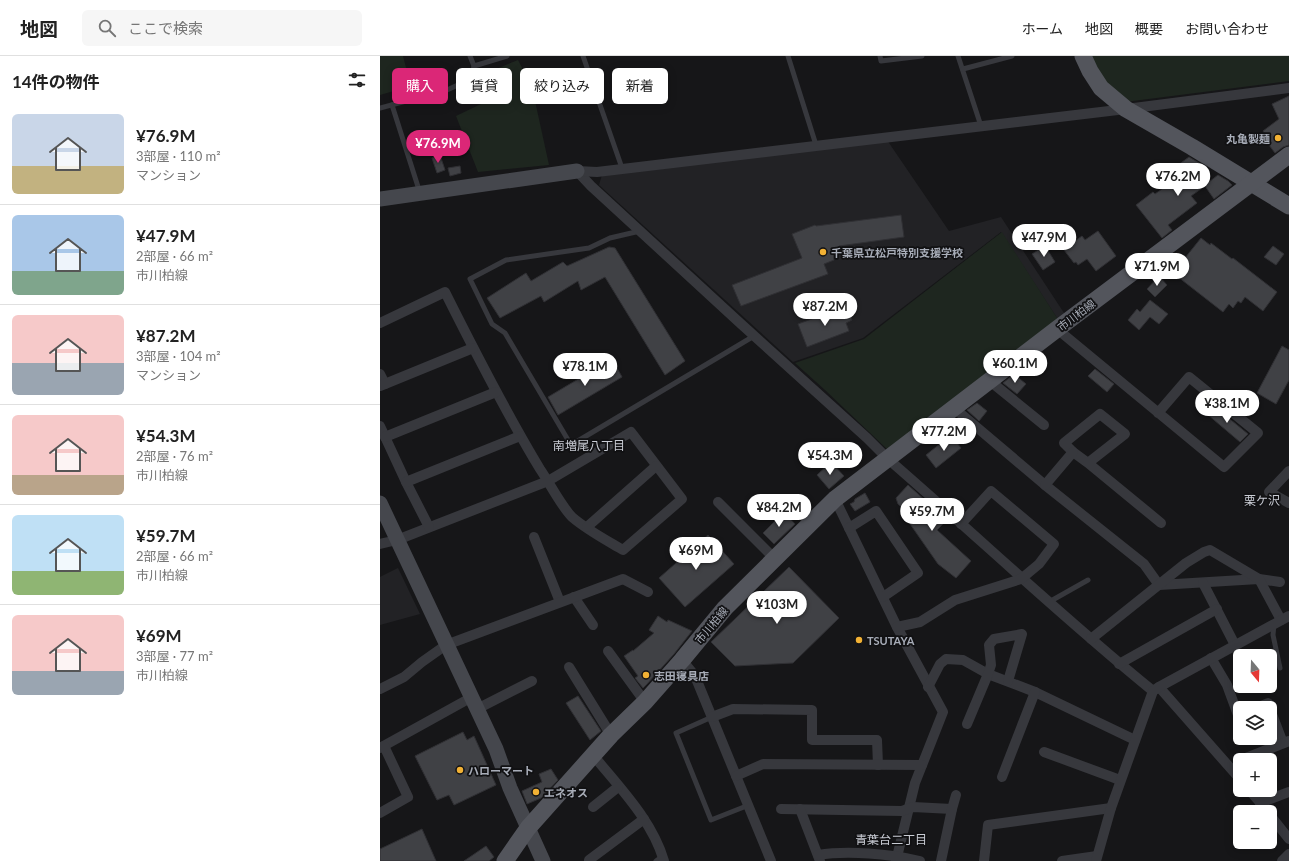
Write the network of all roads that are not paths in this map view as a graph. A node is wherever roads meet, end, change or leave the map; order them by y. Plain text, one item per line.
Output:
1 (470, 56) edge
2 (507, 56) edge
3 (583, 56) edge
4 (788, 56) edge
5 (880, 56) edge
6 (922, 56) edge
7 (958, 56) edge
8 (1012, 56) edge
9 (1083, 56) edge
10 (474, 66) junction
11 (963, 69) junction
12 (1289, 88) edge
13 (392, 105) junction
14 (380, 108) edge
15 (1126, 109) junction
16 (981, 126) junction
17 (816, 145) junction
18 (1289, 155) edge
19 (622, 168) junction
20 (577, 170) junction
21 (1251, 183) junction
22 (420, 194) junction
23 (380, 199) edge
24 (1289, 206) edge
25 (640, 231) junction
26 (380, 323) edge
27 (1057, 330) junction
28 (754, 336) junction
29 (473, 348) junction
30 (380, 374) edge
31 (990, 381) junction
32 (382, 385) edge
33 (496, 392) junction
34 (954, 408) junction
35 (1158, 413) junction
36 (1044, 425) dead end
37 (380, 426) edge
38 (520, 436) junction
39 (385, 437) junction
40 (1073, 452) junction
41 (888, 459) junction
42 (1088, 462) junction
43 (656, 466) junction
44 (1289, 471) edge
45 (548, 481) junction
46 (406, 482) junction
47 (1045, 485) junction
48 (836, 499) junction
49 (718, 502) dead end
50 (380, 503) edge
51 (1289, 503) edge
52 (1162, 523) dead end
53 (961, 524) junction
54 (429, 527) junction
55 (587, 527) junction
56 (849, 528) junction
57 (534, 537) dead end
58 (397, 540) junction
59 (380, 544) edge
60 (775, 559) junction
61 (1021, 579) junction
62 (1259, 579) junction
63 (1088, 580) dead end
64 (1280, 582) dead end
65 (1203, 583) junction
66 (1159, 585) junction
67 (648, 592) dead end
68 (574, 597) junction
69 (883, 597) junction
70 (560, 602) junction
71 (1049, 602) junction
72 (1217, 609) junction
73 (1281, 620) edge
74 (592, 625) dead end
75 (897, 627) junction
76 (1090, 639) junction
77 (446, 645) junction
78 (1235, 645) junction
79 (608, 651) dead end
80 (1211, 658) junction
81 (682, 660) junction
82 (1119, 664) junction
83 (569, 667) dead end
84 (1280, 668) dead end
85 (988, 674) junction
86 (532, 681) dead end
87 (1008, 682) junction
88 (928, 687) junction
89 (380, 688) edge
90 (1156, 689) junction
91 (1036, 692) junction
92 (1233, 701) edge
93 (645, 702) junction
94 (474, 703) junction
95 (712, 717) junction
96 (1277, 723) edge
97 (967, 724) dead end
98 (611, 735) junction
99 (1135, 740) junction
100 (1286, 742) edge
101 (382, 747) edge
102 (1044, 752) dead end
103 (1258, 753) edge
104 (593, 755) junction
105 (1233, 764) edge
106 (878, 765) junction
107 (922, 765) junction
108 (1228, 766) junction
109 (1233, 771) edge
110 (736, 776) junction
111 (1002, 777) dead end
112 (1120, 780) junction
113 (618, 787) junction
114 (1289, 792) edge
115 (956, 794) dead end
116 (1255, 797) edge
117 (1260, 803) joint
118 (749, 805) junction
119 (592, 807) dead end
120 (781, 808) dead end
121 (1111, 808) junction
122 (800, 809) junction
123 (908, 809) junction
124 (952, 809) junction
125 (380, 813) edge
126 (644, 819) junction
127 (1277, 824) edge
128 (528, 828) junction
129 (1289, 839) edge
130 (819, 858) edge
131 (897, 858) edge
132 (1096, 858) edge
133 (661, 859) edge
134 (589, 860) dead end
135 (505, 861) edge
136 (543, 861) edge
137 (771, 861) edge
138 (920, 861) edge
139 (941, 861) edge
140 (984, 861) edge
141 (1062, 861) edge

1 - 10 lane
2 - 10 lane
3 - 19 lane
4 - 17 lane
5 - 6 lane
7 - 11 lane
8 - 11 lane
9 - 15 main road
10 - 13 lane
11 - 16 lane
12 - 15 street
13 - 14 lane
13 - 22 lane
15 - 16 street
15 - 21 main road
16 - 17 street
17 - 19 street
18 - 21 main road, 市川柏線
19 - 20 street
20 - 22 street
20 - 25 street
21 - 24 main road
21 - 27 main road, 市川柏線
22 - 23 street
25 - 28 street
25 - 28 lane
26 - 29 street
27 - 31 main road, 市川柏線
27 - 35 street
28 - 41 street
29 - 32 street
29 - 33 street
30 - 32 street
31 - 34 main road, 市川柏線
31 - 36 street
33 - 38 street
33 - 39 street
34 - 41 main road, 市川柏線
34 - 47 street
35 - 35 street
37 - 39 street
38 - 45 street
38 - 46 street
39 - 46 street
40 - 42 street
40 - 42 street
40 - 47 street
41 - 48 main road, 市川柏線
41 - 53 street
42 - 52 street
43 - 45 street
43 - 55 street
43 - 55 street
44 - 51 street
45 - 54 street
45 - 55 street
46 - 54 street
47 - 66 street
48 - 56 street
48 - 60 main road, 市川柏線
49 - 60 street
50 - 58 street
53 - 61 street
53 - 61 street
54 - 58 street
56 - 69 street
56 - 69 street
57 - 70 street
58 - 59 street
58 - 77 street
60 - 81 main road, 市川柏線
61 - 71 street
61 - 75 street
62 - 64 street
62 - 65 street
62 - 66 street
62 - 73 street
63 - 71 lane
65 - 66 street
65 - 72 street
66 - 76 street
67 - 68 street
68 - 70 street
68 - 74 street
69 - 75 street
70 - 77 street
71 - 76 street
72 - 78 street
72 - 82 street
73 - 78 street
73 - 84 lane
75 - 88 street
76 - 82 street
77 - 89 street
77 - 94 street
78 - 80 street
79 - 93 street
80 - 90 street
80 - 92 street
81 - 93 main road, 市川柏線
81 - 95 street
82 - 90 street
83 - 98 street
85 - 87 street
85 - 87 street
85 - 88 street
85 - 97 street
86 - 94 street
87 - 91 street
88 - 107 street
90 - 99 street
90 - 108 street
91 - 99 street
91 - 111 street
93 - 98 main road, 市川柏線
94 - 101 street
94 - 128 street
95 - 106 street
95 - 110 street
95 - 118 lane
96 - 100 street
98 - 104 main road, 市川柏線
99 - 112 street
100 - 103 street
101 - 125 street
102 - 112 street
104 - 113 street
104 - 128 main road, 市川柏線
105 - 108 street
106 - 107 street
106 - 110 street
107 - 123 street
108 - 109 street
110 - 118 street
112 - 121 street
113 - 119 street
113 - 126 street
114 - 117 street
115 - 124 street
116 - 117 street
118 - 137 street
120 - 122 street
121 - 132 street
121 - 140 street
122 - 123 street
122 - 130 street
123 - 124 street
123 - 131 street
124 - 139 street
126 - 133 street
126 - 134 street
127 - 129 street
128 - 135 main road, 市川柏線
128 - 136 street
130 - 131 street
131 - 138 street
132 - 141 street

